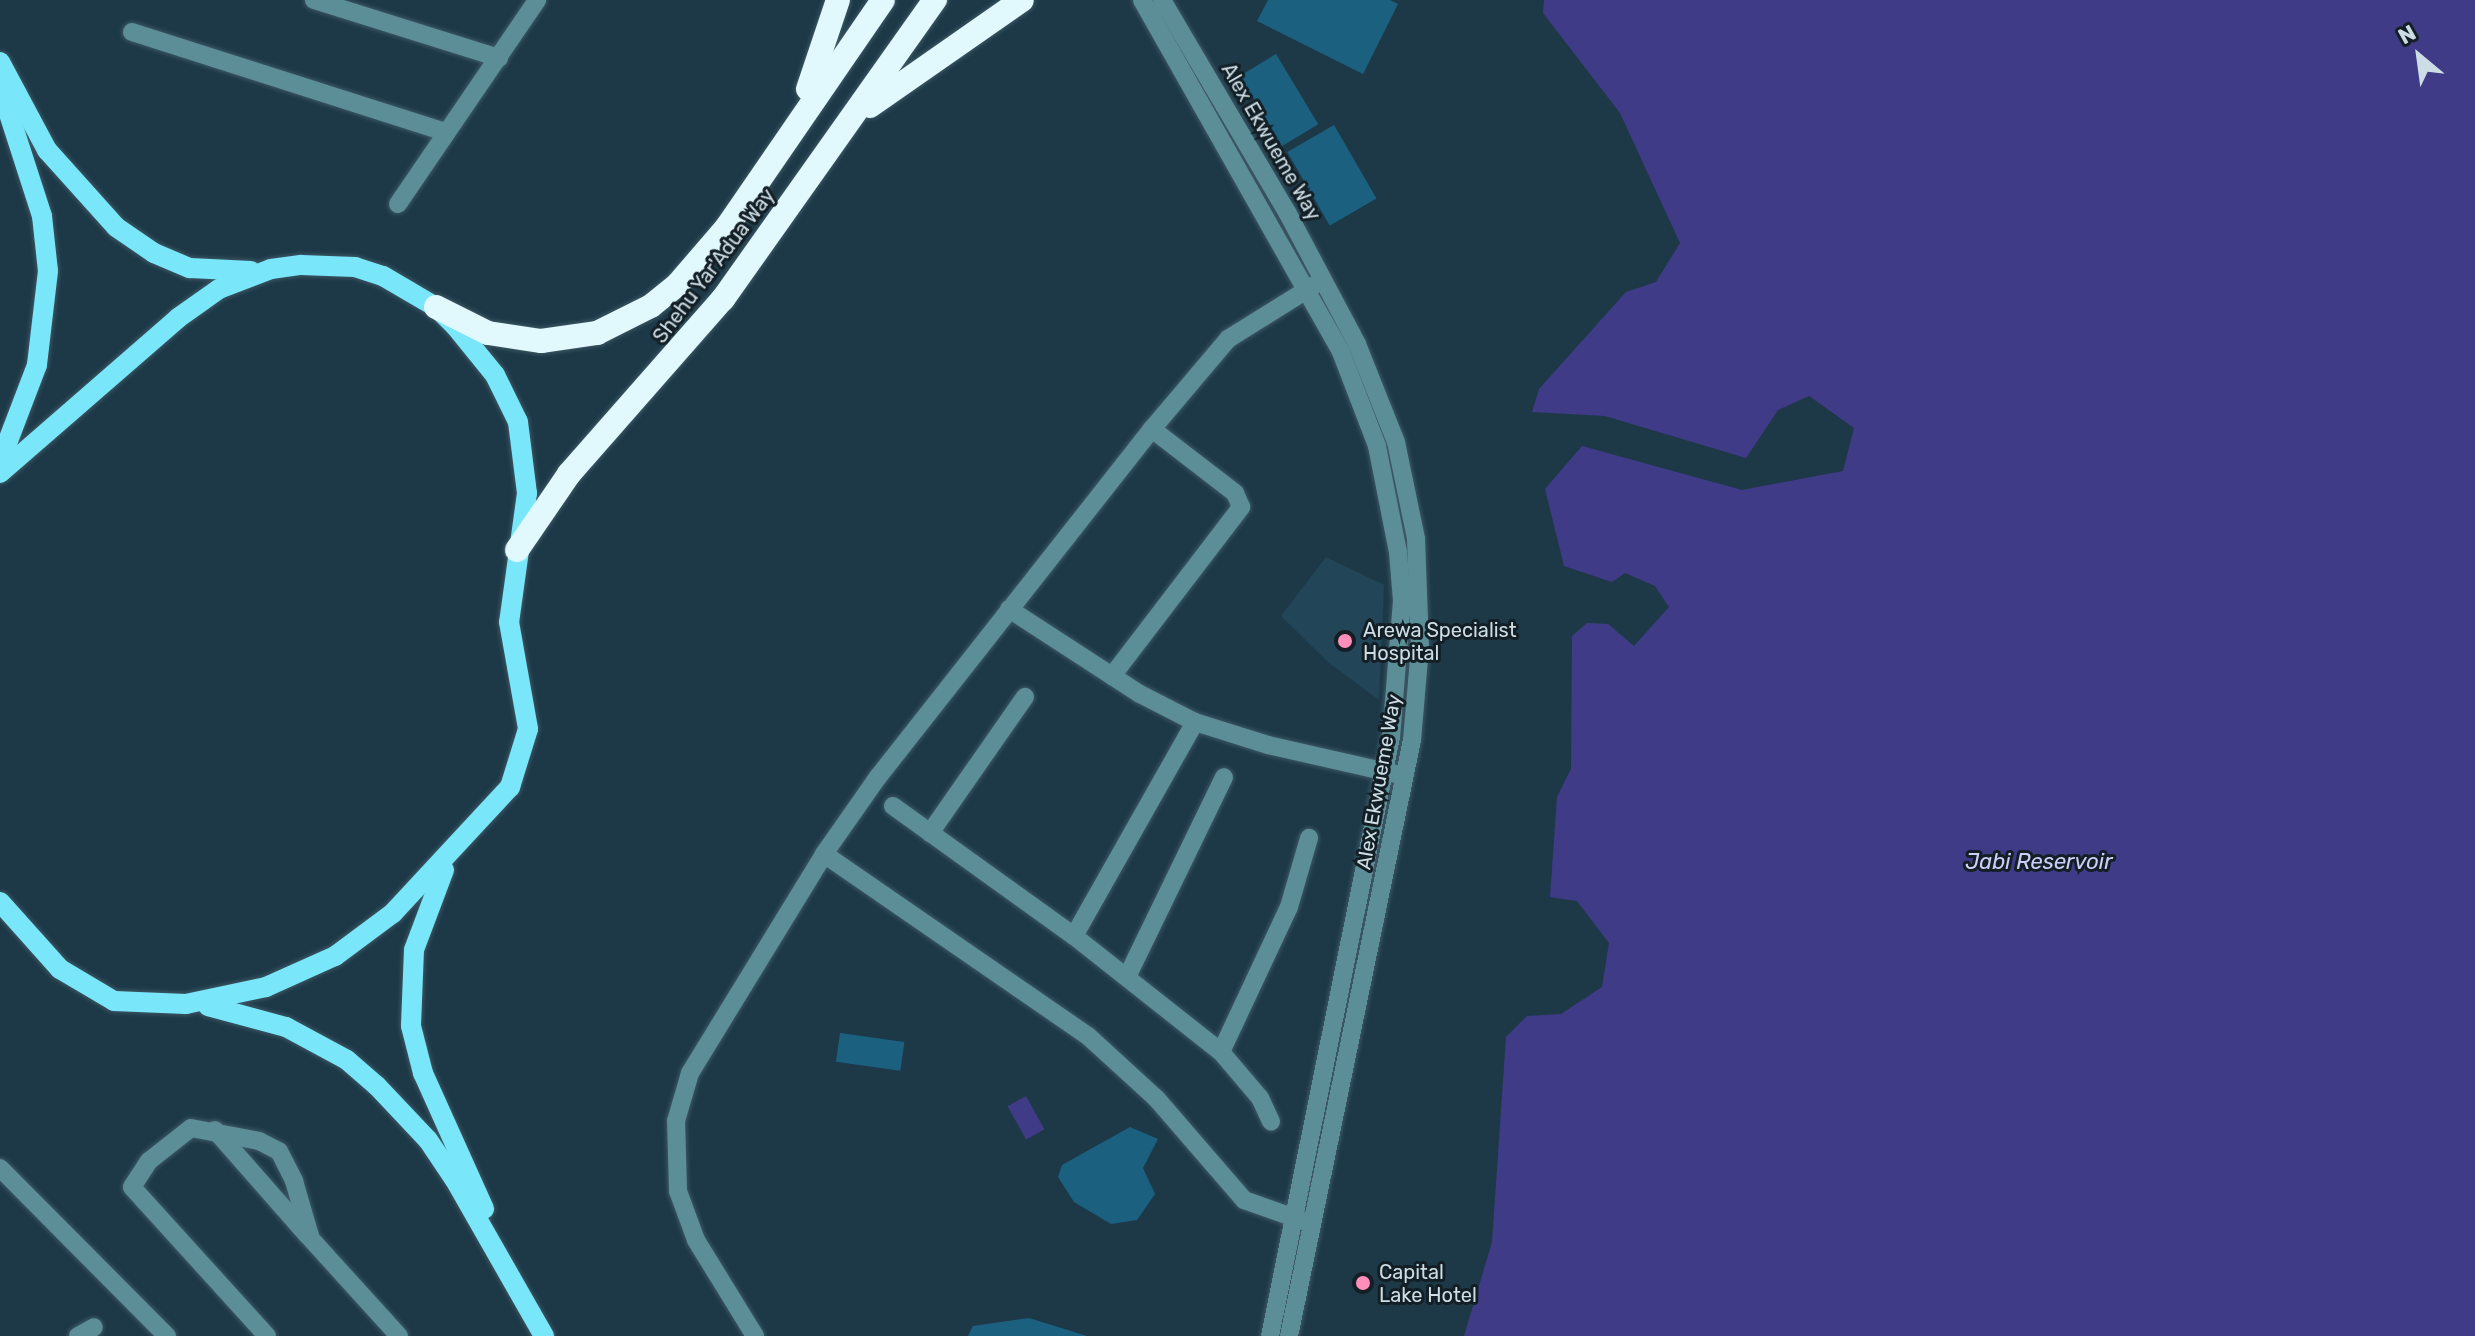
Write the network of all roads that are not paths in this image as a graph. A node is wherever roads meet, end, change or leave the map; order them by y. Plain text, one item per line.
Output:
1 (314, 0) edge
2 (537, 0) edge
3 (838, 0) edge
4 (883, 0) edge
5 (935, 0) edge
6 (1022, 0) edge
7 (1142, 0) edge
8 (1162, 0) edge
9 (132, 32) dead end
10 (499, 58) junction
11 (0, 62) edge
12 (0, 86) edge
13 (446, 132) junction
14 (842, 133) junction
15 (787, 136) junction
16 (398, 204) dead end
17 (271, 269) junction
18 (1317, 284) junction
19 (436, 307) junction
20 (1152, 429) junction
21 (0, 462) edge
22 (0, 473) edge
23 (517, 550) junction
24 (1009, 609) junction
25 (1112, 676) junction
26 (1025, 697) dead end
27 (1195, 722) junction
28 (1385, 771) junction
29 (1406, 776) junction
30 (1224, 777) dead end
31 (893, 806) dead end
32 (930, 833) junction
33 (1309, 838) dead end
34 (460, 844) junction
35 (824, 854) junction
36 (0, 902) edge
37 (9, 919) edge
38 (1074, 936) junction
39 (1127, 977) junction
40 (186, 1004) junction
41 (1221, 1052) junction
42 (1271, 1122) dead end
43 (215, 1130) junction
44 (0, 1168) edge
45 (1304, 1221) junction
46 (311, 1239) junction
47 (513, 1279) junction
48 (167, 1336) edge
49 (267, 1336) edge
50 (399, 1336) edge
51 (544, 1336) edge
52 (755, 1336) edge
53 (1270, 1336) edge
54 (1289, 1336) edge

1 - 10 street
2 - 10 street
3 - 15 highway
4 - 15 highway, Shehu Yar'Adua Way
5 - 14 highway, Shehu Yar'Adua Way
6 - 14 highway
7 - 18 street, Alex Ekwueme Way
8 - 18 street, Alex Ekwueme Way
9 - 13 street
10 - 13 street
11 - 17 main road
12 - 21 main road
13 - 16 street
14 - 23 highway, Shehu Yar'Adua Way
15 - 19 highway, Shehu Yar'Adua Way
17 - 19 main road
17 - 22 main road
18 - 20 street
18 - 28 street, Alex Ekwueme Way
18 - 29 street, Alex Ekwueme Way
19 - 23 main road
20 - 24 street
20 - 25 street
23 - 34 main road
24 - 25 street
24 - 35 street
25 - 27 street
26 - 32 street
27 - 28 street
27 - 38 street
28 - 29 street
28 - 45 street, Alex Ekwueme Way
29 - 45 street, Alex Ekwueme Way
30 - 39 street
31 - 32 street
32 - 38 street
33 - 41 street
34 - 40 main road
34 - 47 main road
35 - 45 street
35 - 52 street
36 - 37 main road
37 - 40 main road
38 - 39 street
39 - 41 street
40 - 47 main road
41 - 42 street
43 - 46 street
43 - 46 street
43 - 49 street
44 - 48 street
45 - 53 street, Alex Ekwueme Way
45 - 54 street, Alex Ekwueme Way
46 - 50 street
47 - 51 main road

